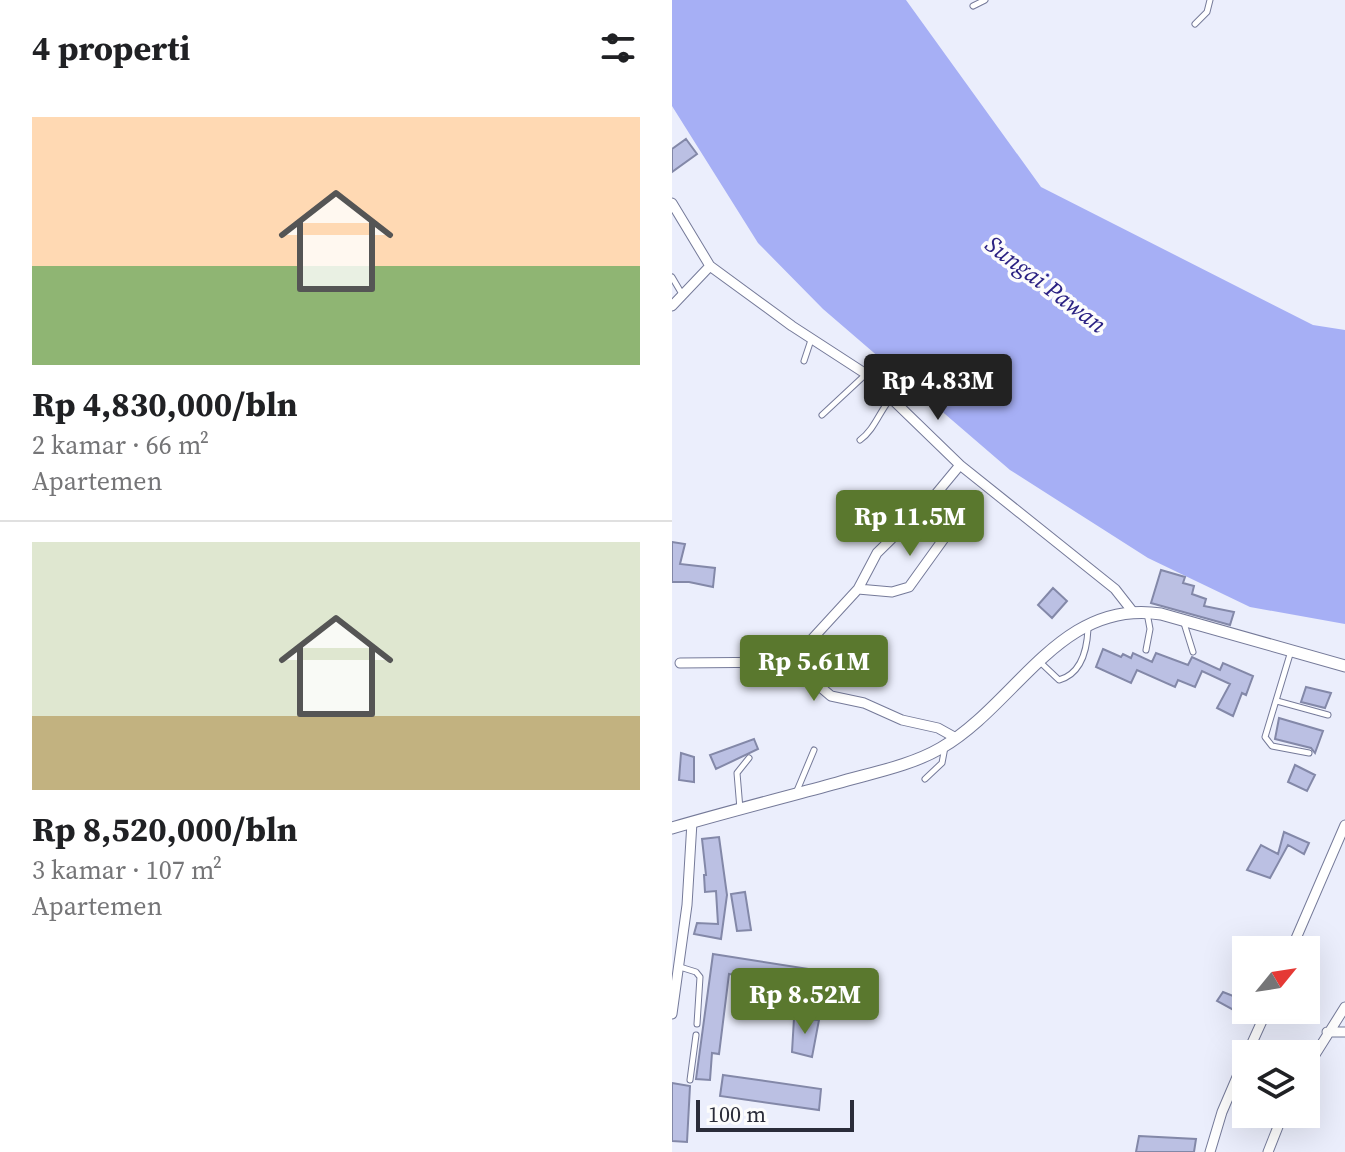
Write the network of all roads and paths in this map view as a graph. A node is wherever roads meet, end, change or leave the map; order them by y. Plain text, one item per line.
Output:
1 (985, 0) edge
2 (1210, 0) edge
3 (973, 6) dead end
4 (1195, 24) dead end
5 (672, 203) edge
6 (710, 266) junction
7 (672, 277) edge
8 (682, 294) junction
9 (672, 306) edge
10 (811, 339) junction
11 (804, 361) dead end
12 (866, 374) junction
13 (891, 398) junction
14 (822, 415) dead end
15 (860, 440) dead end
16 (960, 465) junction
17 (931, 500) junction
18 (858, 589) junction
19 (1133, 612) junction
20 (1147, 612) junction
21 (1183, 620) junction
22 (1088, 624) junction
23 (1146, 650) dead end
24 (1291, 650) junction
25 (1193, 652) dead end
26 (1039, 661) junction
27 (791, 662) junction
28 (680, 663) dead end
29 (1345, 666) edge
30 (1277, 701) junction
31 (1328, 715) dead end
32 (956, 738) junction
33 (945, 746) junction
34 (814, 750) dead end
35 (1309, 753) dead end
36 (749, 758) dead end
37 (925, 779) dead end
38 (796, 794) junction
39 (740, 809) junction
40 (692, 822) junction
41 (1345, 825) edge
42 (672, 828) edge
43 (1297, 936) edge
44 (679, 967) junction
45 (1345, 1007) edge
46 (672, 1014) edge
47 (697, 1024) dead end
48 (1327, 1032) junction
49 (1345, 1032) edge
50 (696, 1035) dead end
51 (1320, 1044) edge
52 (690, 1080) dead end
53 (1232, 1088) edge
54 (1277, 1128) edge
55 (1210, 1152) edge
56 (1268, 1152) edge

1 - 3 lane
2 - 4 lane
5 - 6 street
6 - 8 street
6 - 10 street
7 - 8 lane
8 - 9 street
10 - 11 lane
10 - 12 street
12 - 13 street
12 - 14 lane
13 - 15 lane
13 - 16 street
16 - 17 street
16 - 19 street
17 - 18 street
17 - 18 street
18 - 27 street
19 - 20 street
19 - 22 street
20 - 21 street
20 - 23 lane
21 - 24 street
21 - 25 lane
22 - 26 street
22 - 26 lane
24 - 29 street
24 - 30 lane
26 - 32 street
27 - 28 street
27 - 32 street
30 - 31 lane
30 - 35 lane
32 - 33 street
33 - 37 lane
33 - 38 street
34 - 38 lane
36 - 39 lane
38 - 39 street
39 - 40 street
40 - 42 street
40 - 44 street
41 - 43 street
44 - 46 street
44 - 47 lane
45 - 48 street
48 - 49 street
48 - 51 street
50 - 52 lane
53 - 55 street
54 - 56 street

